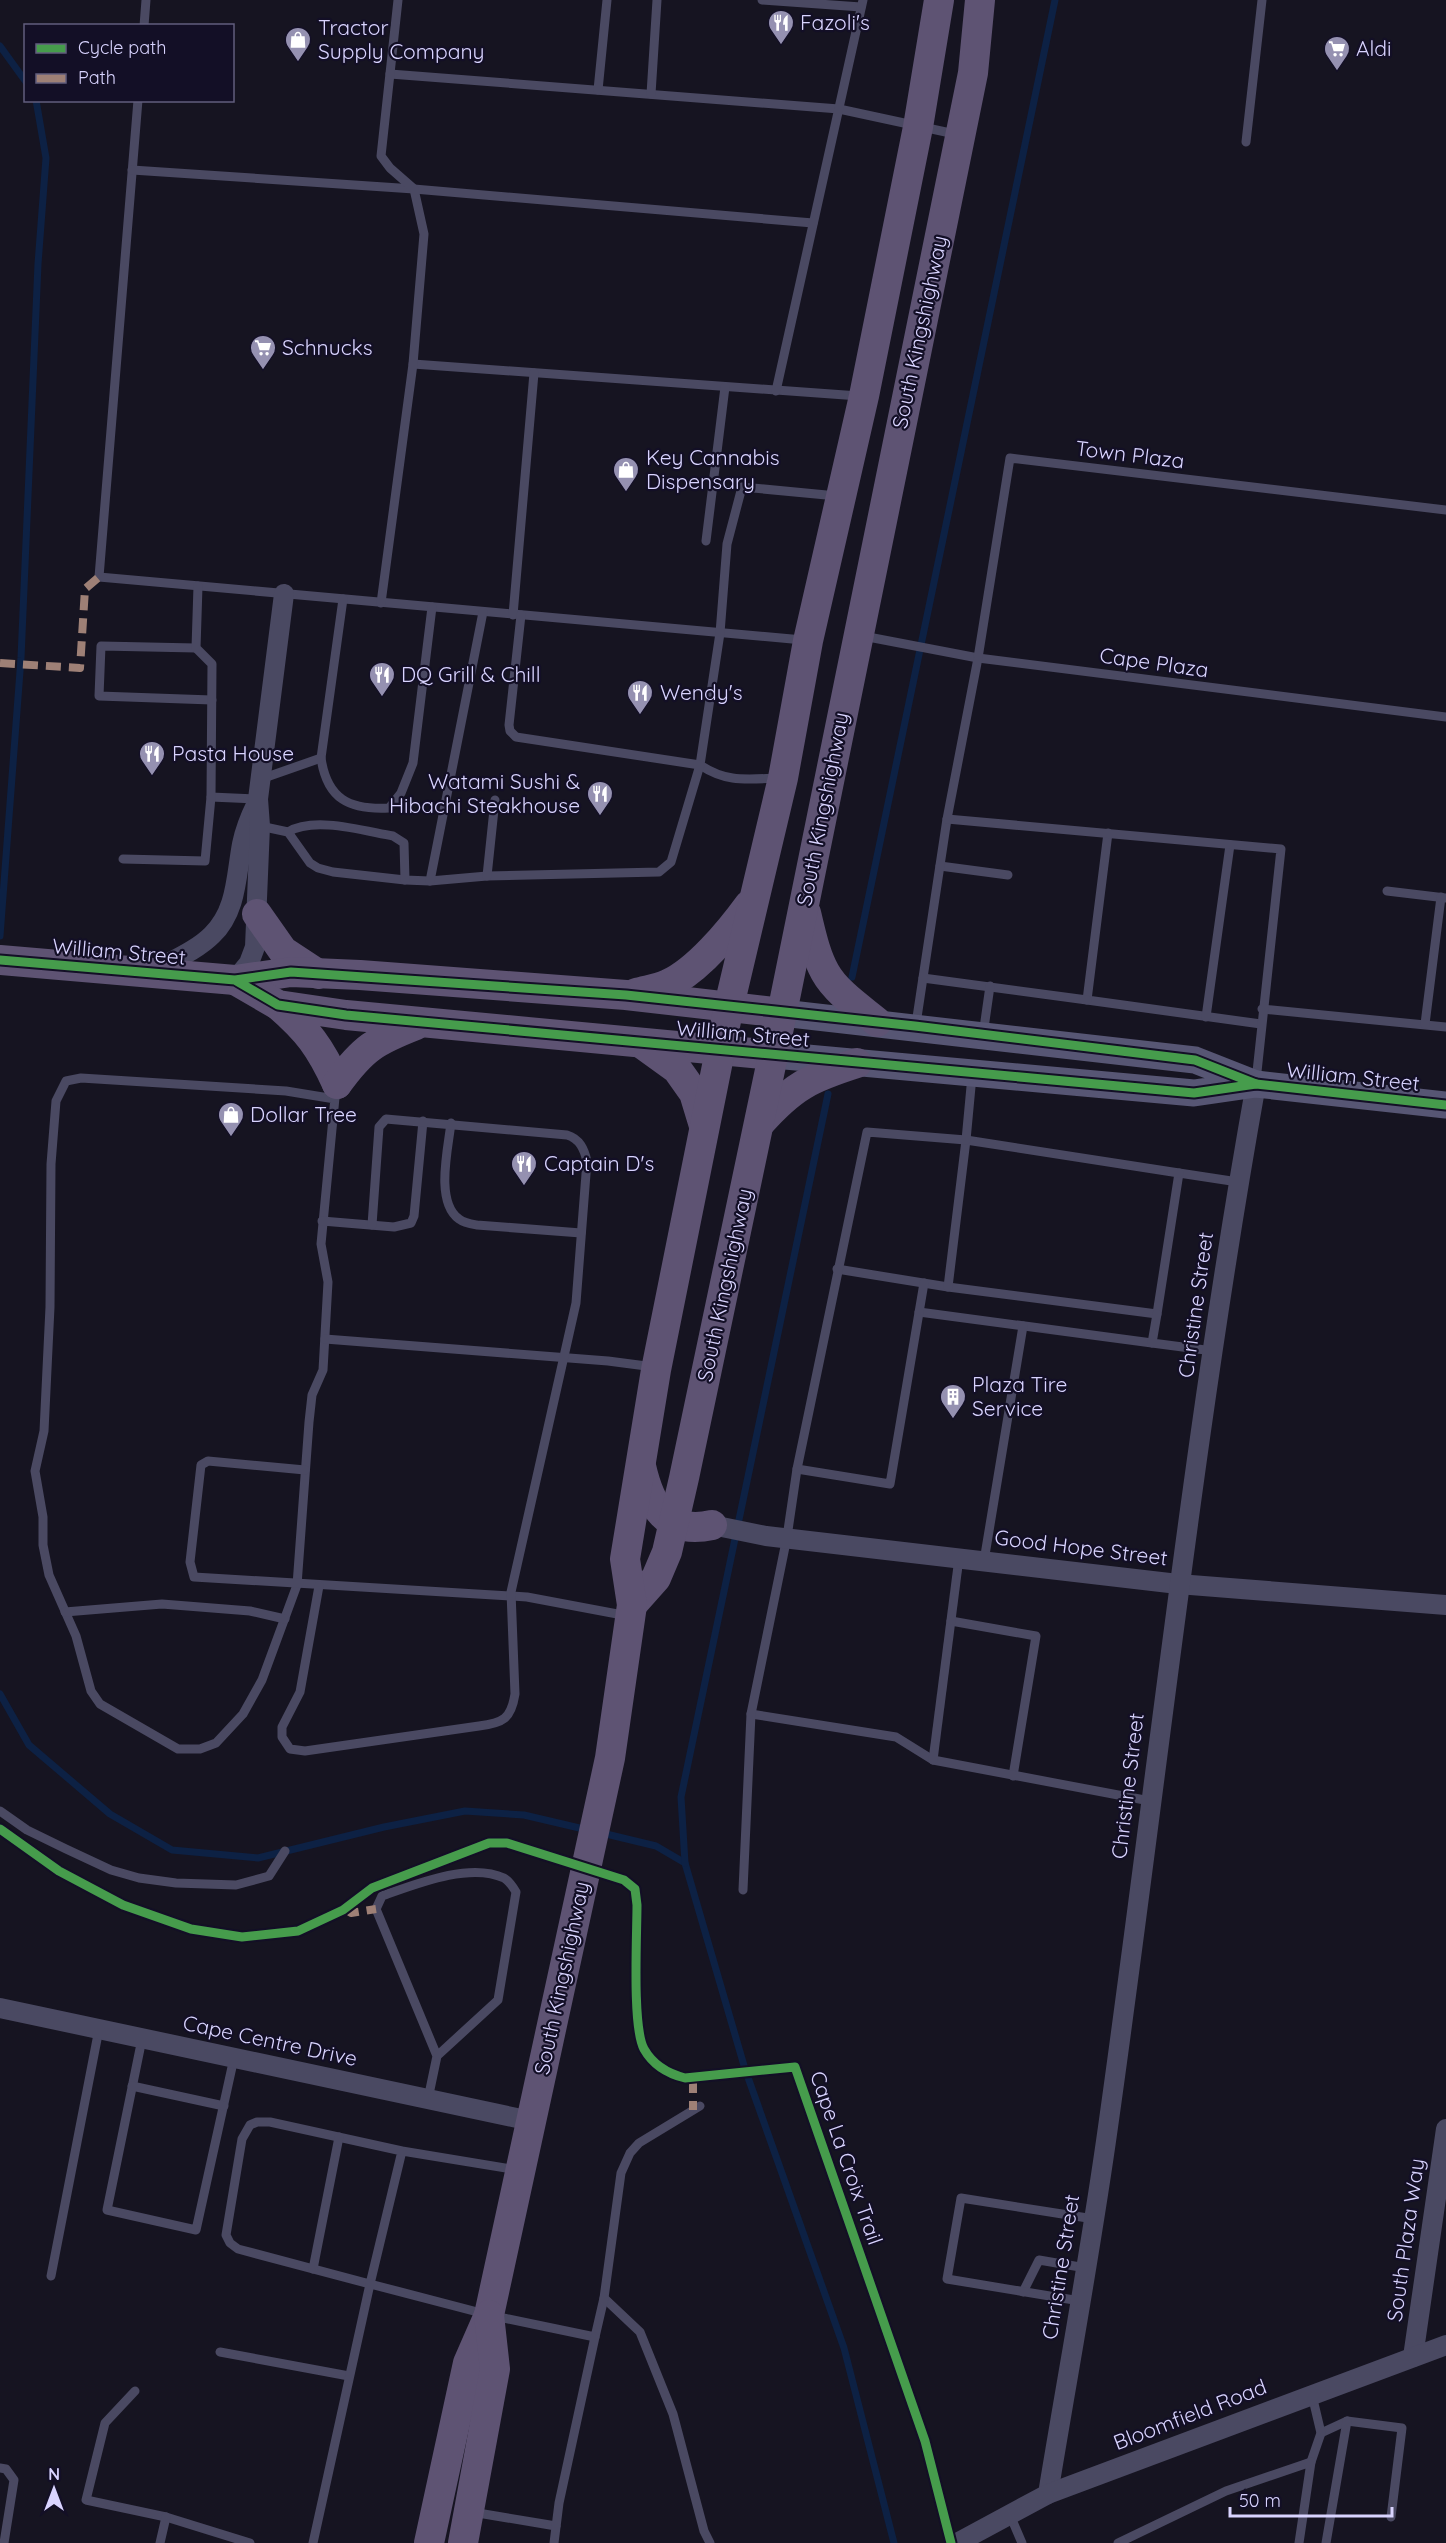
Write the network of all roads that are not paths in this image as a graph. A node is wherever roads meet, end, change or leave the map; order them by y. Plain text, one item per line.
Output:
1 (146, 0) edge
2 (398, 0) edge
3 (607, 0) edge
4 (657, 0) edge
5 (762, 0) edge
6 (939, 0) edge
7 (980, 0) edge
8 (1262, 0) edge
9 (862, 4) edge
10 (144, 24) edge
11 (390, 74) junction
12 (598, 90) junction
13 (651, 94) junction
14 (138, 102) edge
15 (839, 109) junction
16 (918, 127) junction
17 (960, 135) junction
18 (1246, 142) dead end
19 (132, 170) junction
20 (414, 189) junction
21 (813, 223) junction
22 (413, 364) junction
23 (534, 373) junction
24 (725, 387) junction
25 (777, 391) junction
26 (864, 396) junction
27 (839, 497) junction
28 (1446, 510) edge
29 (706, 542) dead end
30 (198, 586) junction
31 (284, 594) junction
32 (343, 599) junction
33 (381, 603) junction
34 (432, 607) junction
35 (483, 612) junction
36 (517, 615) junction
37 (720, 633) junction
38 (859, 635) junction
39 (808, 641) junction
40 (196, 648) junction
41 (978, 658) junction
42 (212, 700) junction
43 (1446, 717) edge
44 (321, 758) junction
45 (700, 765) junction
46 (783, 778) junction
47 (261, 779) junction
48 (211, 797) junction
49 (258, 799) junction
50 (495, 801) dead end
51 (947, 819) junction
52 (261, 826) junction
53 (288, 832) junction
54 (1108, 833) junction
55 (1230, 844) junction
56 (123, 859) dead end
57 (940, 866) junction
58 (1008, 875) dead end
59 (487, 876) junction
60 (405, 880) junction
61 (430, 881) junction
62 (1387, 891) dead end
63 (756, 896) junction
64 (1444, 897) edge
65 (804, 906) junction
66 (257, 914) junction
67 (0, 960) edge
68 (150, 972) junction
69 (318, 974) junction
70 (923, 978) junction
71 (235, 980) junction
72 (990, 986) junction
73 (626, 995) junction
74 (1087, 1000) junction
75 (278, 1005) junction
76 (729, 1006) junction
77 (1262, 1009) junction
78 (783, 1013) junction
79 (1206, 1017) junction
80 (877, 1022) junction
81 (421, 1023) junction
82 (1261, 1024) junction
83 (1425, 1024) junction
84 (915, 1026) junction
85 (1446, 1027) edge
86 (983, 1035) junction
87 (641, 1043) junction
88 (720, 1051) junction
89 (774, 1055) junction
90 (857, 1063) junction
91 (972, 1073) junction
92 (1256, 1084) junction
93 (336, 1091) junction
94 (1446, 1105) edge
95 (423, 1121) junction
96 (450, 1123) junction
97 (760, 1123) junction
98 (705, 1130) junction
99 (966, 1140) junction
100 (1179, 1173) junction
101 (1238, 1182) junction
102 (322, 1221) junction
103 (372, 1225) junction
104 (581, 1233) junction
105 (837, 1269) junction
106 (924, 1283) junction
107 (948, 1287) junction
108 (919, 1312) junction
109 (1156, 1314) junction
110 (1023, 1326) junction
111 (325, 1339) junction
112 (1152, 1342) junction
113 (1213, 1351) junction
114 (564, 1358) junction
115 (656, 1367) junction
116 (640, 1463) junction
117 (796, 1469) junction
118 (305, 1470) junction
119 (684, 1478) junction
120 (674, 1524) junction
121 (712, 1525) junction
122 (787, 1537) junction
123 (959, 1558) junction
124 (984, 1561) junction
125 (1178, 1584) junction
126 (297, 1585) junction
127 (319, 1586) junction
128 (511, 1596) junction
129 (1446, 1605) edge
130 (631, 1611) junction
131 (65, 1612) junction
132 (285, 1619) junction
133 (951, 1621) junction
134 (751, 1714) junction
135 (933, 1760) junction
136 (1013, 1776) junction
137 (1150, 1802) junction
138 (0, 1811) edge
139 (285, 1851) dead end
140 (743, 1890) dead end
141 (0, 2008) edge
142 (99, 2029) junction
143 (142, 2039) junction
144 (436, 2056) junction
145 (234, 2058) junction
146 (132, 2086) junction
147 (428, 2099) junction
148 (224, 2106) junction
149 (700, 2106) dead end
150 (531, 2121) junction
151 (1446, 2129) edge
152 (339, 2137) junction
153 (402, 2151) junction
154 (520, 2170) junction
155 (1094, 2219) junction
156 (1086, 2268) junction
157 (313, 2269) junction
158 (51, 2276) dead end
159 (370, 2284) junction
160 (1023, 2292) junction
161 (604, 2298) junction
162 (1080, 2301) junction
163 (489, 2315) junction
164 (595, 2337) junction
165 (1446, 2345) edge
166 (220, 2352) dead end
167 (1413, 2357) junction
168 (349, 2376) junction
169 (135, 2391) dead end
170 (1312, 2395) junction
171 (1347, 2421) junction
172 (1321, 2433) junction
173 (1311, 2462) junction
174 (0, 2468) edge
175 (1048, 2494) junction
176 (469, 2512) junction
177 (1010, 2515) junction
178 (166, 2517) junction
179 (1391, 2517) dead end
180 (556, 2526) junction
181 (4, 2543) edge
182 (160, 2543) edge
183 (250, 2543) edge
184 (313, 2543) edge
185 (429, 2543) edge
186 (463, 2543) edge
187 (554, 2543) edge
188 (710, 2543) edge
189 (957, 2543) edge
190 (1022, 2543) edge
191 (1118, 2543) edge
192 (1299, 2543) edge
193 (1326, 2543) edge

1 - 10 lane
2 - 11 lane
3 - 12 lane
4 - 13 lane
5 - 9 lane
6 - 16 main road, South Kingshighway
7 - 17 main road, South Kingshighway
8 - 18 lane
9 - 15 lane
11 - 12 lane
11 - 20 lane
12 - 13 lane
13 - 15 lane
14 - 19 lane
15 - 16 lane
15 - 21 lane
16 - 17 lane
16 - 26 main road, South Kingshighway
17 - 38 main road, South Kingshighway
19 - 20 lane
19 - 30 lane
20 - 21 lane
20 - 22 lane
21 - 25 lane
22 - 23 lane
22 - 33 lane
23 - 24 lane
23 - 36 lane
24 - 25 lane
24 - 29 lane
25 - 26 lane
26 - 27 main road, South Kingshighway
27 - 37 lane
27 - 39 main road, South Kingshighway
28 - 41 lane, Town Plaza
30 - 31 lane
30 - 40 lane
31 - 32 lane
31 - 47 street
32 - 33 lane
32 - 44 lane
33 - 34 lane
34 - 35 lane
34 - 44 lane
35 - 36 lane
35 - 61 lane
36 - 37 lane
36 - 45 lane
37 - 39 lane
37 - 45 lane
38 - 41 lane, Cape Plaza
38 - 65 main road, South Kingshighway
39 - 46 main road, South Kingshighway
40 - 42 lane
40 - 42 lane
41 - 43 lane, Cape Plaza
41 - 51 lane
42 - 48 lane
44 - 47 lane
45 - 46 lane
45 - 59 lane
46 - 63 main road, South Kingshighway
47 - 49 street
48 - 49 lane
48 - 56 lane
49 - 52 street
49 - 68 street
50 - 59 lane
51 - 54 lane
51 - 57 lane
52 - 53 lane
52 - 66 street
53 - 60 lane
53 - 60 lane
54 - 55 lane
54 - 74 lane
55 - 77 lane
55 - 79 lane
57 - 58 lane
57 - 70 lane
59 - 61 lane
60 - 61 lane
62 - 64 lane
63 - 73 main road
63 - 76 main road, South Kingshighway
64 - 83 lane
65 - 78 main road, South Kingshighway
65 - 80 main road
66 - 69 main road
66 - 71 street
67 - 68 main road, William Street
68 - 71 main road, William Street
69 - 71 main road, William Street
69 - 73 main road, William Street
70 - 72 lane
70 - 84 lane
71 - 75 main road, William Street
72 - 74 lane
72 - 86 lane
73 - 76 main road, William Street
74 - 79 lane
75 - 81 main road, William Street
75 - 93 main road
76 - 78 main road, William Street
76 - 88 main road, South Kingshighway
77 - 82 lane
77 - 83 lane
78 - 80 main road, William Street
78 - 89 main road, South Kingshighway
79 - 82 lane
80 - 84 main road, William Street
81 - 87 main road, William Street
81 - 93 main road
82 - 92 lane
83 - 85 lane
84 - 86 main road, William Street
86 - 92 main road, William Street
87 - 88 main road, William Street
87 - 98 main road
88 - 89 main road, William Street
88 - 98 main road, South Kingshighway
89 - 90 main road, William Street
89 - 97 main road, South Kingshighway
90 - 91 main road, William Street
90 - 97 main road
91 - 92 main road, William Street
91 - 99 lane
92 - 94 main road, William Street
92 - 101 street, Christine Street
93 - 102 lane
93 - 131 lane
95 - 96 lane
95 - 103 lane
95 - 103 lane
96 - 104 lane
96 - 104 lane
97 - 119 main road, South Kingshighway
98 - 115 main road, South Kingshighway
99 - 100 lane
99 - 105 lane
99 - 107 lane
100 - 101 lane
100 - 109 lane
101 - 113 street, Christine Street
102 - 103 lane
102 - 111 lane
104 - 114 lane
105 - 106 lane
105 - 117 lane
106 - 107 lane
106 - 108 lane
107 - 109 lane
108 - 110 lane
108 - 117 lane
109 - 112 lane
110 - 112 lane
110 - 124 lane
111 - 114 lane
111 - 118 lane
112 - 113 lane
113 - 125 street, Christine Street
114 - 115 lane
114 - 128 lane
115 - 116 main road, South Kingshighway
116 - 120 main road
116 - 130 main road, South Kingshighway
117 - 122 lane
118 - 126 lane
118 - 126 lane
119 - 120 main road, South Kingshighway
119 - 121 main road
120 - 121 main road
120 - 130 main road, South Kingshighway
121 - 122 street, Good Hope Street
122 - 123 street, Good Hope Street
122 - 134 lane
123 - 124 street, Good Hope Street
123 - 133 lane
124 - 125 street, Good Hope Street
125 - 129 street, Good Hope Street
125 - 137 street, Christine Street
126 - 127 lane
126 - 132 lane
127 - 128 lane
127 - 128 lane
128 - 130 lane
130 - 150 main road, South Kingshighway
131 - 132 lane
131 - 132 lane
133 - 135 lane
133 - 136 lane
134 - 135 lane
134 - 140 lane
135 - 136 lane
136 - 137 lane
137 - 155 street, Christine Street
138 - 139 lane
141 - 142 street, Cape Centre Drive
142 - 143 street, Cape Centre Drive
142 - 158 lane
143 - 145 street, Cape Centre Drive
143 - 146 lane
144 - 144 lane
144 - 147 lane
145 - 147 street, Cape Centre Drive
145 - 148 lane
146 - 148 lane
146 - 148 lane
147 - 150 street, Cape Centre Drive
149 - 161 lane
150 - 154 main road, South Kingshighway
151 - 167 street, South Plaza Way
152 - 153 lane
152 - 157 lane
152 - 157 lane
153 - 154 lane
153 - 159 lane
154 - 163 main road, South Kingshighway
155 - 156 street, Christine Street
155 - 160 lane
156 - 160 lane
156 - 162 street, Christine Street
157 - 159 lane
159 - 163 lane
159 - 168 lane
160 - 162 lane
161 - 164 lane
161 - 188 lane
162 - 175 street, Christine Street
163 - 164 lane
163 - 176 main road, South Kingshighway
163 - 185 main road, South Kingshighway
164 - 180 lane
165 - 167 street, Bloomfield Road
166 - 168 lane
167 - 170 street, Bloomfield Road
168 - 184 lane
169 - 178 lane
170 - 172 lane
170 - 175 street, Bloomfield Road
171 - 172 lane
171 - 179 lane
171 - 193 lane
172 - 173 lane
173 - 191 lane
173 - 192 lane
174 - 181 lane
175 - 177 street, Bloomfield Road
176 - 180 lane
176 - 186 main road, South Kingshighway
177 - 189 street, Bloomfield Road
177 - 190 lane
178 - 182 lane
178 - 183 lane
180 - 187 lane

